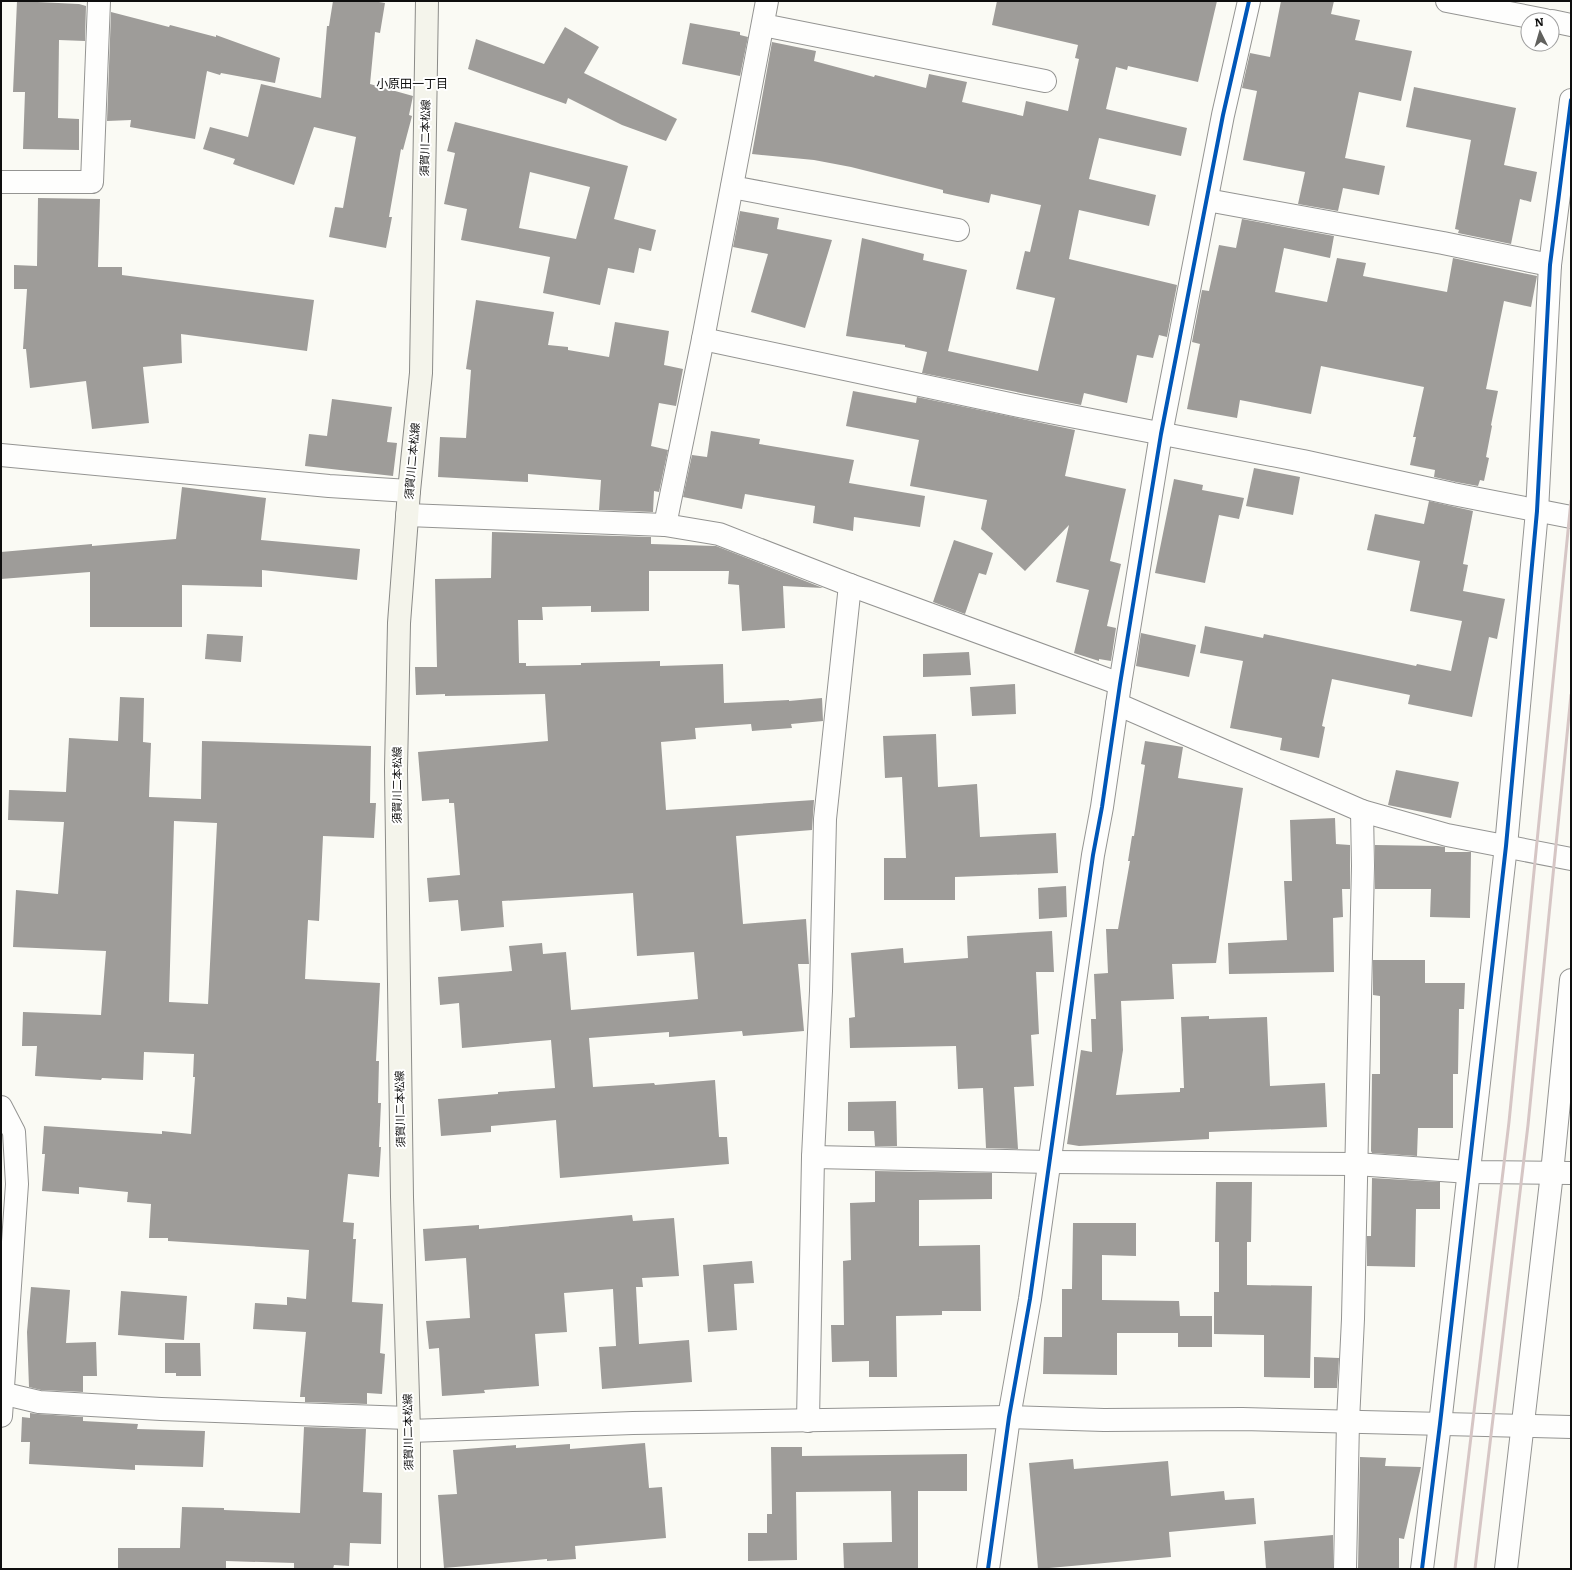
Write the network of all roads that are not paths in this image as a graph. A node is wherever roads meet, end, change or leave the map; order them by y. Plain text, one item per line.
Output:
1 (99, 1) edge
2 (428, 1) edge
3 (767, 1) edge
4 (1250, 1) edge
5 (1446, 1) edge
6 (1520, 15) edge
7 (1560, 23) edge
8 (763, 24) junction
9 (1571, 25) edge
10 (1045, 81) dead end
11 (1571, 100) edge
12 (1, 182) edge
13 (732, 187) junction
14 (1207, 200) junction
15 (958, 230) dead end
16 (1550, 265) junction
17 (703, 339) junction
18 (1161, 434) junction
19 (1, 455) edge
20 (409, 491) junction
21 (1538, 511) junction
22 (407, 515) junction
23 (1571, 517) edge
24 (665, 525) junction
25 (850, 585) junction
26 (1118, 694) junction
27 (1362, 811) junction
28 (1506, 846) junction
29 (1571, 859) edge
30 (1571, 980) edge
31 (1, 1107) edge
32 (7, 1132) edge
33 (813, 1157) junction
34 (1050, 1162) junction
35 (1356, 1164) junction
36 (1469, 1172) junction
37 (1562, 1173) edge
38 (2, 1393) edge
39 (1, 1416) edge
40 (1010, 1417) junction
41 (808, 1421) junction
42 (1348, 1421) junction
43 (409, 1424) junction
44 (1440, 1424) junction
45 (1522, 1426) junction
46 (1571, 1427) edge
47 (409, 1569) edge
48 (988, 1569) edge
49 (1345, 1569) edge
50 (1422, 1569) edge
51 (1506, 1569) edge

1 - 12 street
2 - 20 main road, 須賀川二本松線
3 - 8 street
4 - 14 street
5 - 6 street
7 - 9 street
8 - 10 street
8 - 13 street
11 - 16 street
13 - 15 street
13 - 17 street
14 - 16 street
14 - 18 street
16 - 21 street
17 - 18 street
17 - 24 street
18 - 21 street
18 - 26 street
19 - 20 street
20 - 22 main road, 須賀川二本松線
21 - 23 street
21 - 28 street
22 - 24 street
22 - 43 main road, 須賀川二本松線
24 - 25 street
25 - 26 street
25 - 33 street
26 - 27 street
26 - 34 street
27 - 28 street
27 - 35 street
28 - 29 street
28 - 36 street
30 - 37 street
31 - 32 street
32 - 38 street
33 - 34 street
33 - 41 street
34 - 35 street
34 - 40 street
35 - 36 street
35 - 42 street
36 - 37 street
36 - 44 street
37 - 45 street
38 - 39 street
38 - 43 street
40 - 41 street
40 - 42 street
40 - 48 street
41 - 43 street
42 - 44 street
42 - 49 street
43 - 47 main road, 須賀川二本松線
44 - 45 street
44 - 50 street
45 - 46 street
45 - 51 street

